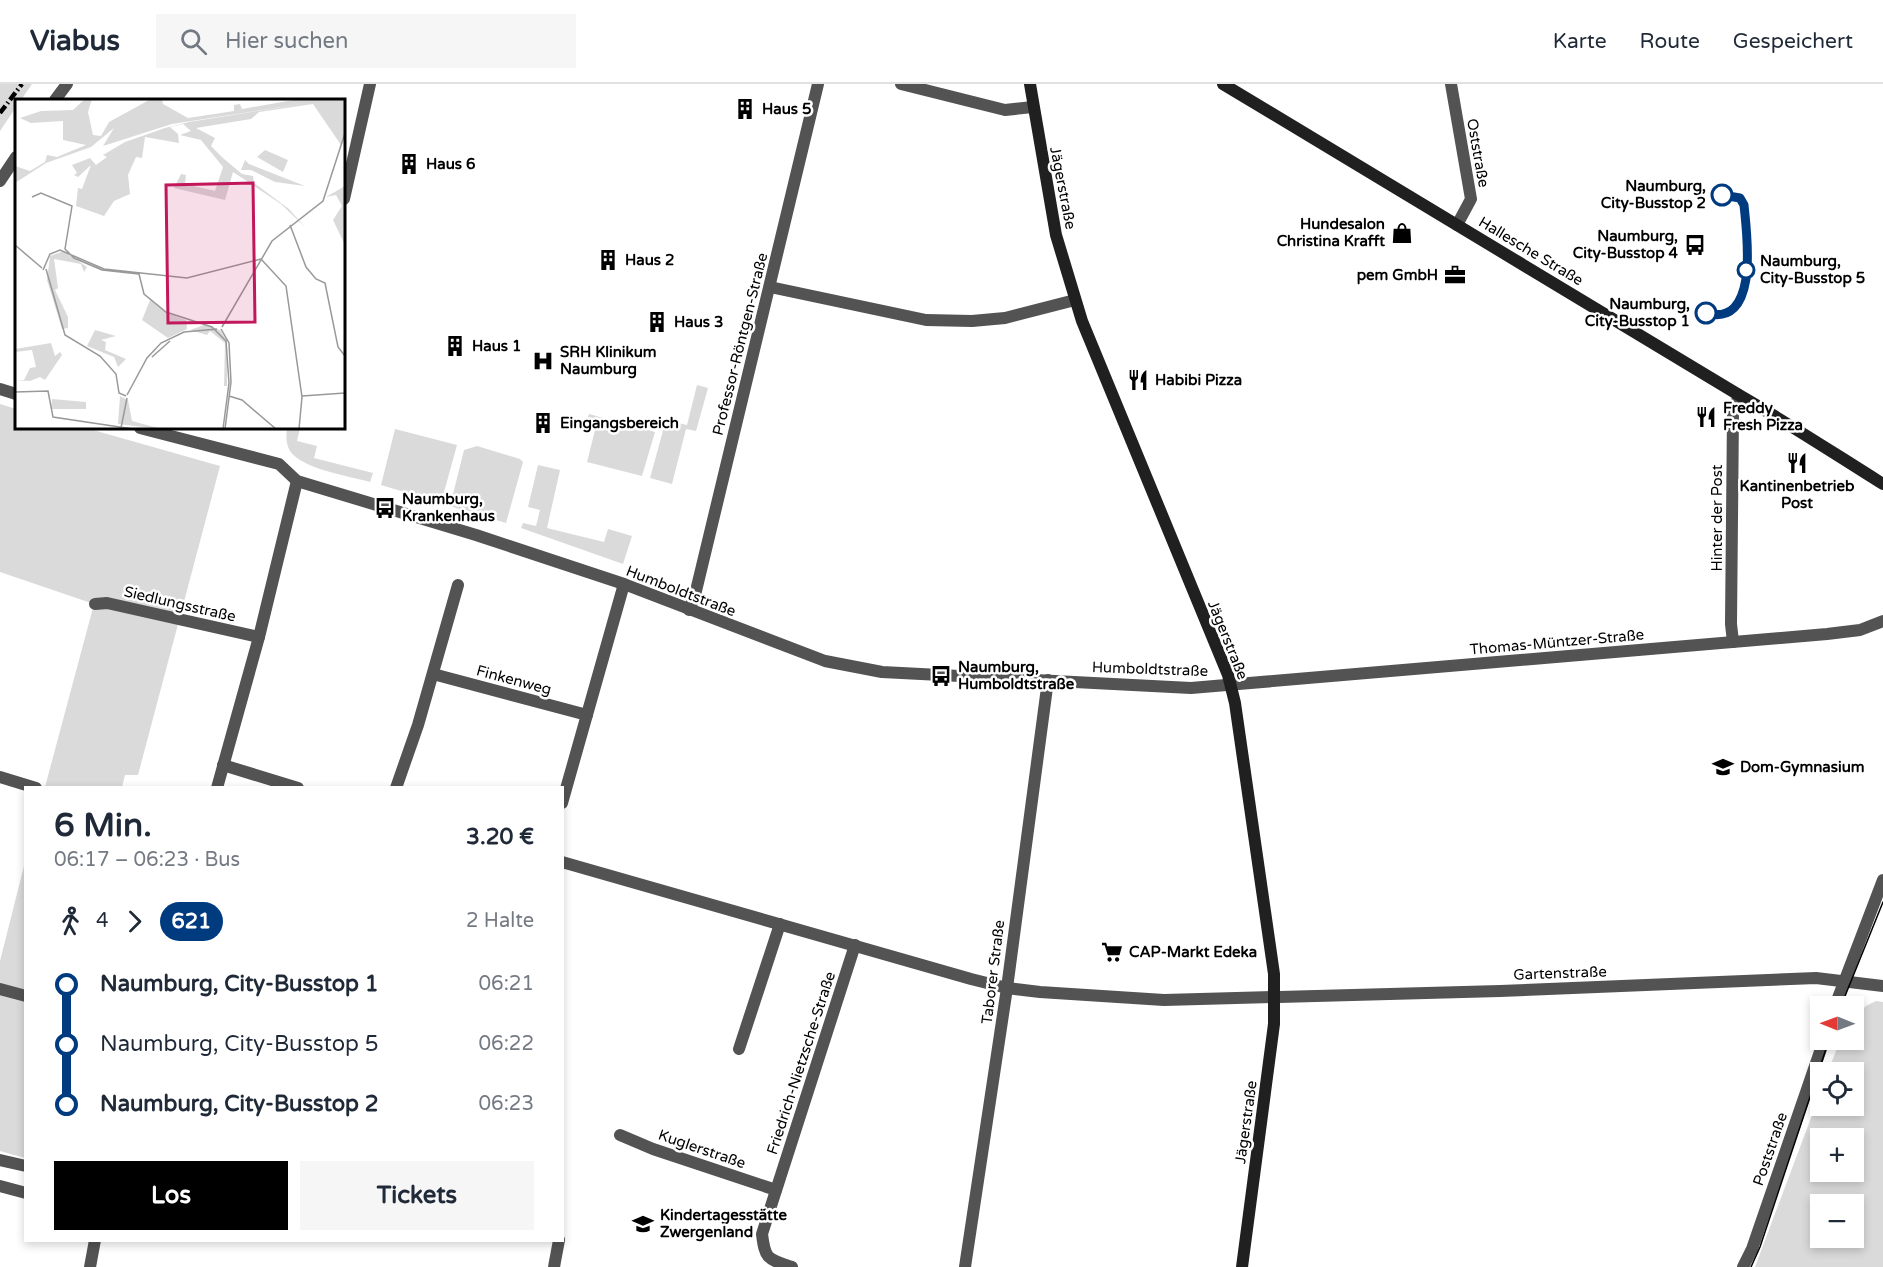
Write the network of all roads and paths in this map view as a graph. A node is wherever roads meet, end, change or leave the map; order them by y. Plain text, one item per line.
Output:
1 (67, 84) edge
2 (370, 84) edge
3 (818, 84) edge
4 (901, 84) edge
5 (1030, 84) edge
6 (1223, 84) edge
7 (1451, 84) edge
8 (57, 99) edge
9 (1033, 107) junction
10 (15, 158) edge
11 (0, 181) edge
12 (345, 195) edge
13 (1457, 225) junction
14 (770, 287) junction
15 (1075, 300) junction
16 (0, 389) edge
17 (15, 394) edge
18 (1739, 395) junction
19 (144, 429) edge
20 (297, 481) junction
21 (1883, 484) edge
22 (624, 584) junction
23 (458, 585) dead end
24 (95, 604) dead end
25 (690, 610) junction
26 (1883, 621) edge
27 (259, 638) junction
28 (1733, 642) junction
29 (433, 674) junction
30 (1048, 680) junction
31 (1231, 685) junction
32 (587, 715) junction
33 (224, 765) junction
34 (0, 777) edge
35 (29, 786) edge
36 (218, 786) edge
37 (292, 786) edge
38 (397, 786) edge
39 (564, 796) edge
40 (564, 863) edge
41 (1883, 880) edge
42 (780, 924) junction
43 (855, 945) junction
44 (1844, 981) junction
45 (1883, 986) edge
46 (1006, 988) junction
47 (0, 989) edge
48 (24, 995) edge
49 (1839, 996) edge
50 (1276, 997) junction
51 (739, 1049) dead end
52 (1821, 1050) edge
53 (620, 1135) dead end
54 (0, 1160) edge
55 (24, 1166) edge
56 (0, 1186) edge
57 (776, 1190) junction
58 (24, 1192) edge
59 (95, 1242) edge
60 (559, 1242) edge
61 (90, 1267) edge
62 (554, 1267) edge
63 (792, 1267) edge
64 (965, 1267) edge
65 (1242, 1267) edge
66 (1743, 1267) edge

1 - 8 street
2 - 12 street
3 - 14 street, Professor-Röntgen-Straße
4 - 9 street
5 - 9 main road, Jägerstraße
6 - 13 main road, Hallesche Straße
7 - 13 street, Oststraße
9 - 15 main road, Jägerstraße
10 - 11 street
13 - 18 main road, Hallesche Straße
14 - 15 street
14 - 25 street, Professor-Röntgen-Straße
15 - 31 main road, Jägerstraße
16 - 17 street
18 - 21 main road, Hallesche Straße
18 - 28 street, Hinter der Post
19 - 20 street, Humboldtstraße
20 - 22 street, Humboldtstraße
20 - 27 street
22 - 25 street, Humboldtstraße
22 - 32 street
23 - 29 street
24 - 27 street, Siedlungsstraße
25 - 30 street, Humboldtstraße
26 - 28 street, Thomas-Müntzer-Straße
27 - 33 street
28 - 31 street, Thomas-Müntzer-Straße
29 - 32 street, Finkenweg
29 - 38 street
30 - 31 street, Humboldtstraße
30 - 46 street, Taborer Straße
31 - 50 main road, Jägerstraße
32 - 39 street
33 - 36 street
33 - 37 street
34 - 35 street
40 - 42 street
41 - 44 street
42 - 43 street
42 - 51 street
43 - 46 street
43 - 57 street, Friedrich-Nietzsche-Straße
44 - 45 street, Gartenstraße
44 - 49 street
44 - 50 street, Gartenstraße
46 - 50 street
46 - 64 street, Taborer Straße
47 - 48 street
50 - 65 main road, Jägerstraße
52 - 66 street, Poststraße
53 - 57 street, Kuglerstraße
54 - 55 street
56 - 58 street
57 - 63 street
59 - 61 street
60 - 62 street

